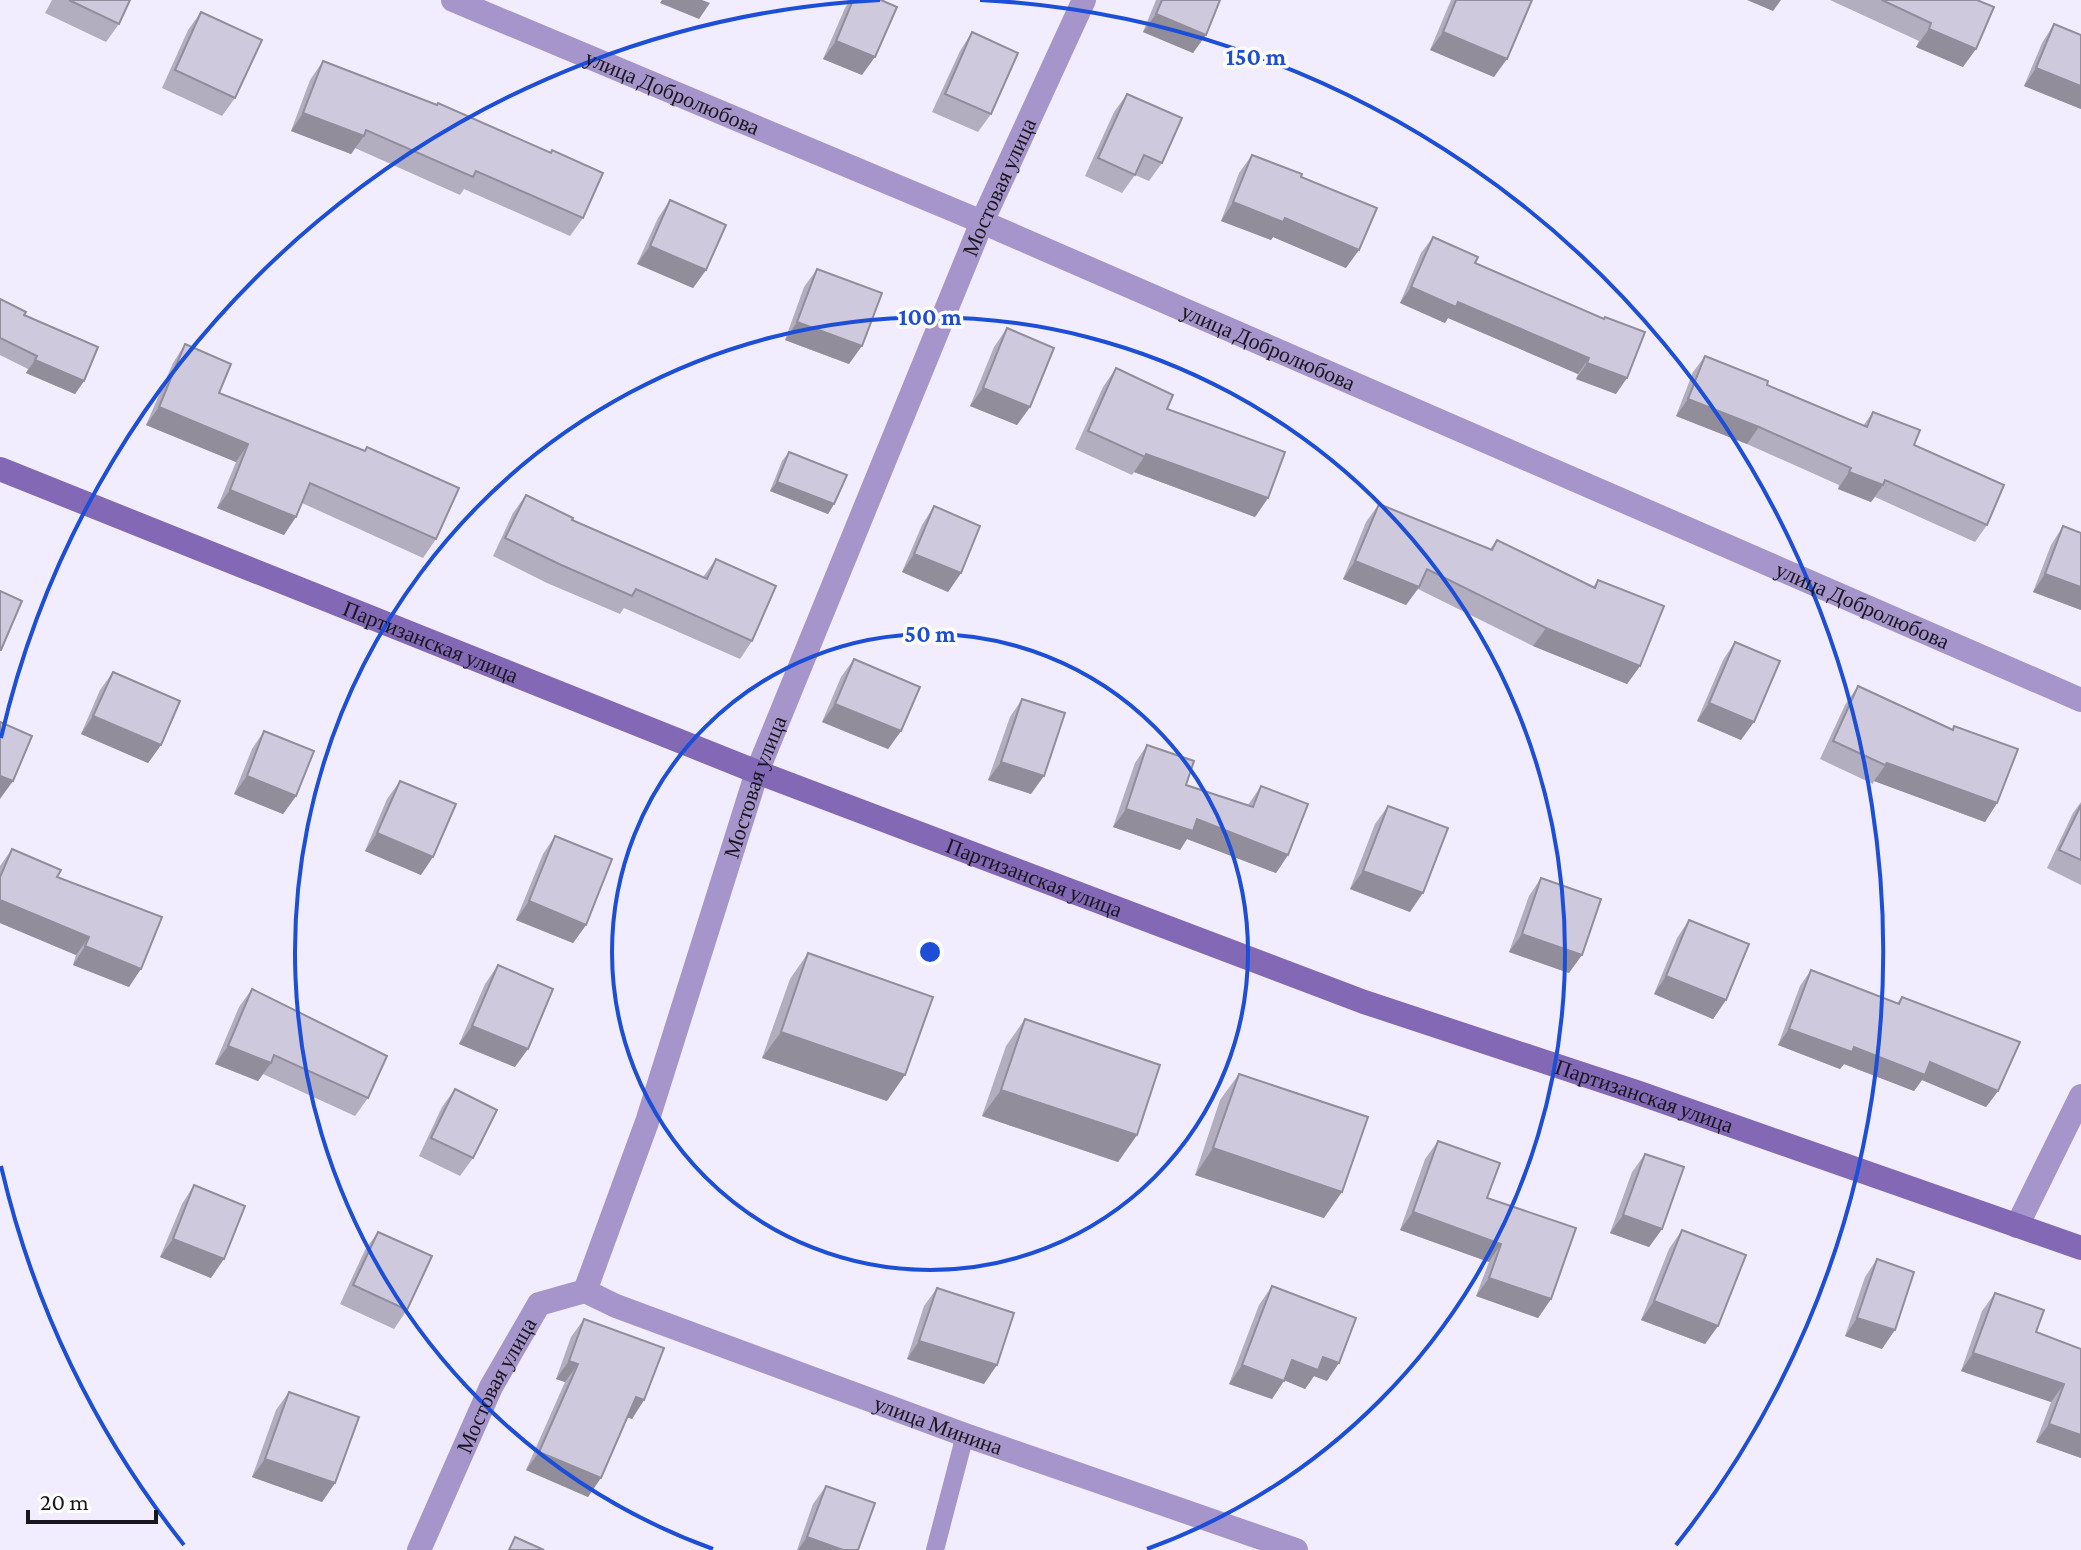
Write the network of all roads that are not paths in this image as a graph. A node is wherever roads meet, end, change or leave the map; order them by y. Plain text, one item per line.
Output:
1 (453, 0) edge
2 (1084, 0) edge
3 (982, 222) junction
4 (0, 469) edge
5 (2081, 700) edge
6 (757, 772) junction
7 (2081, 1096) edge
8 (2017, 1226) junction
9 (2081, 1248) edge
10 (585, 1291) junction
11 (965, 1435) junction
12 (419, 1550) edge
13 (935, 1550) edge
14 (1296, 1550) edge

1 - 3 street, улица Добролюбова
2 - 3 street, Мостовая улица
3 - 5 street, улица Добролюбова
3 - 6 street, Мостовая улица
4 - 6 street, Партизанская улица
6 - 8 street, Партизанская улица
6 - 10 street, Мостовая улица
7 - 8 street
8 - 9 street, Партизанская улица
10 - 11 street, улица Минина
10 - 12 street, Мостовая улица
11 - 13 lane
11 - 14 street, улица Минина

